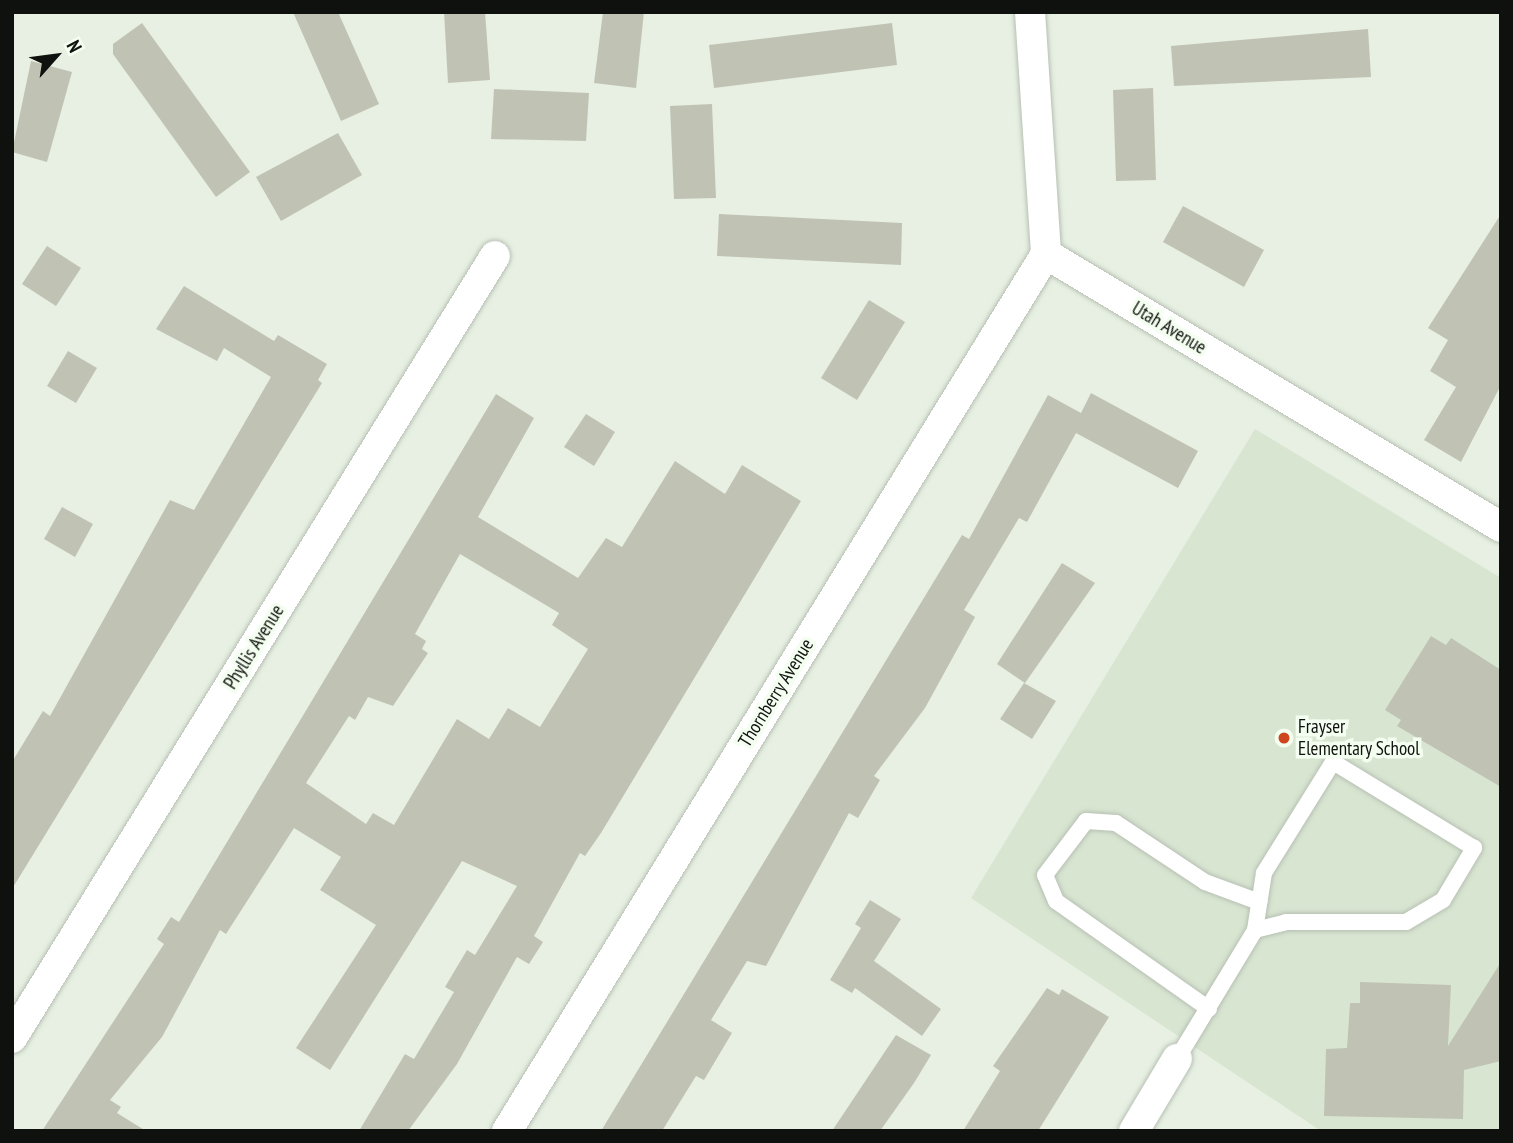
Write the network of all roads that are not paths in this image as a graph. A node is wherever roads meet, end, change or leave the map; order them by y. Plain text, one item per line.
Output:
1 (1030, 12) edge
2 (1046, 254) junction
3 (495, 256) dead end
4 (1501, 527) edge
5 (1259, 902) junction
6 (1255, 930) junction
7 (1209, 1009) junction
8 (12, 1038) edge
9 (1177, 1059) joint
10 (507, 1131) edge
11 (1134, 1131) edge

1 - 2 street
2 - 4 street, Utah Avenue
2 - 10 street, Thornberry Avenue
3 - 8 street, Phyllis Avenue
5 - 6 lane
5 - 6 lane
5 - 7 lane
6 - 7 lane
7 - 9 lane
9 - 11 street

